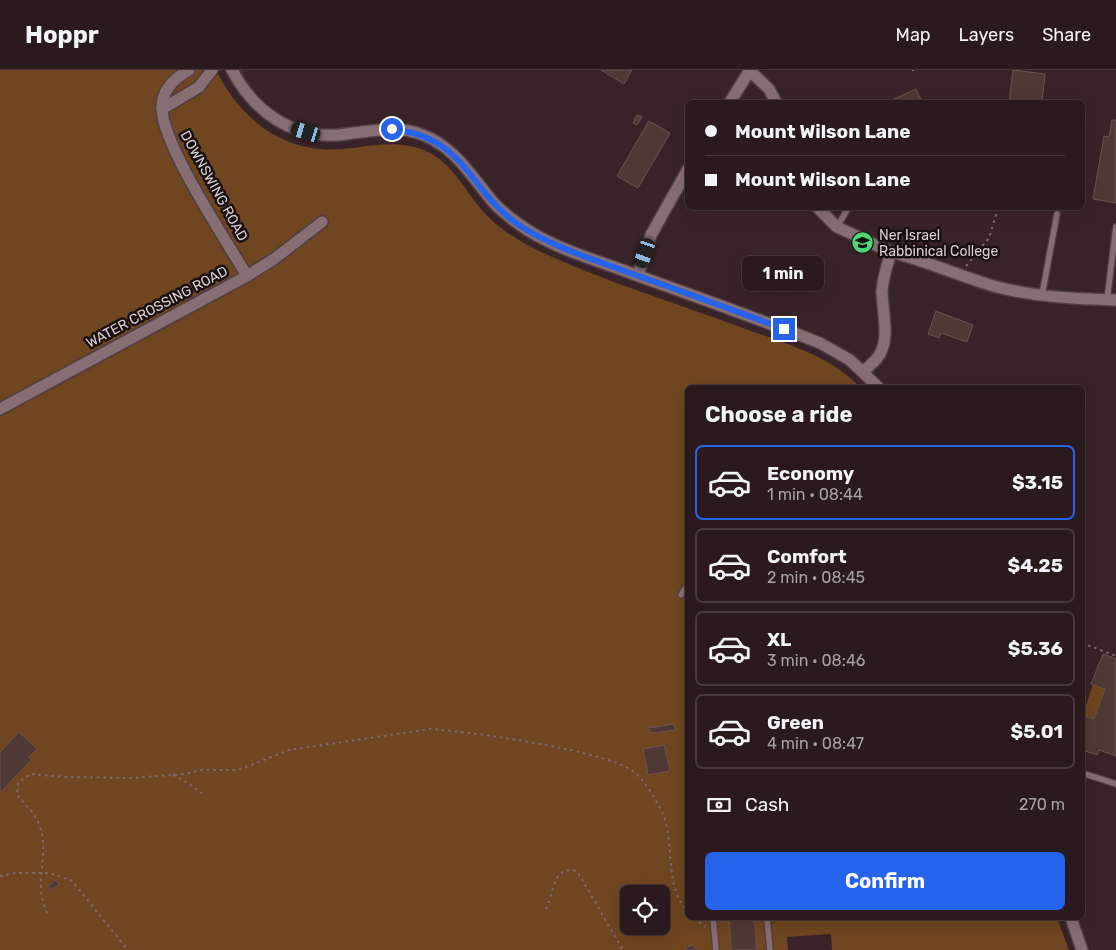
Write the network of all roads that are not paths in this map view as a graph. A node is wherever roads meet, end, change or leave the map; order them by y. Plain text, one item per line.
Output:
1 (189, 70) edge
2 (212, 70) edge
3 (232, 70) edge
4 (750, 71) edge
5 (731, 100) edge
6 (775, 100) edge
7 (162, 109) junction
8 (685, 174) edge
9 (820, 210) edge
10 (847, 210) edge
11 (1057, 214) dead end
12 (322, 222) dead end
13 (837, 226) junction
14 (1116, 227) edge
15 (891, 252) junction
16 (638, 275) junction
17 (247, 276) junction
18 (1042, 295) junction
19 (1111, 300) edge
20 (864, 371) junction
21 (876, 385) edge
22 (0, 409) edge
23 (685, 589) edge
24 (681, 595) dead end
25 (1085, 774) edge
26 (1116, 784) edge
27 (713, 920) edge
28 (767, 920) edge
29 (1072, 920) edge
30 (716, 950) edge
31 (770, 950) edge
32 (1082, 950) edge

1 - 7 street
2 - 7 street
3 - 16 street
4 - 5 street
4 - 6 street
7 - 17 street, DOWNSWING ROAD
8 - 16 street
9 - 13 street
10 - 13 lane
11 - 18 lane
12 - 17 street, WATER CROSSING ROAD
13 - 15 street
14 - 19 lane
15 - 18 street
15 - 20 street
16 - 20 street
17 - 22 street, WATER CROSSING ROAD
18 - 19 street
20 - 21 street
23 - 24 lane
25 - 26 lane
27 - 30 lane
28 - 31 lane
29 - 32 street

